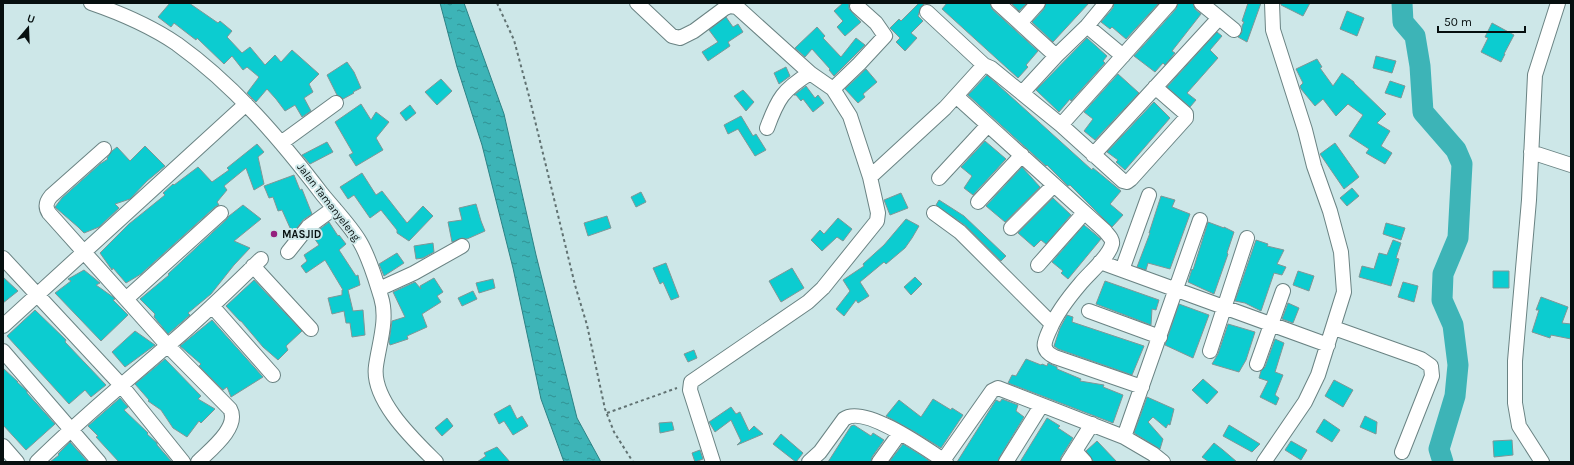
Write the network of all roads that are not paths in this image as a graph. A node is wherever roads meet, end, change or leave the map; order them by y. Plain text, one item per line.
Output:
1 (91, 3) edge
2 (637, 3) edge
3 (998, 3) edge
4 (1038, 3) edge
5 (1106, 3) edge
6 (1170, 3) edge
7 (1202, 3) edge
8 (1272, 3) edge
9 (1558, 3) edge
10 (857, 6) dead end
11 (927, 12) dead end
12 (1219, 18) junction
13 (1020, 23) junction
14 (1087, 26) junction
15 (1234, 30) dead end
16 (1056, 56) junction
17 (1122, 56) junction
18 (984, 65) junction
19 (810, 73) junction
20 (1155, 87) junction
21 (833, 89) junction
22 (1022, 93) junction
23 (956, 96) junction
24 (336, 103) dead end
25 (246, 104) junction
26 (988, 125) junction
27 (1061, 125) junction
28 (767, 128) dead end
29 (281, 144) junction
30 (104, 149) dead end
31 (1531, 152) junction
32 (1022, 155) junction
33 (1093, 155) junction
34 (1571, 165) edge
35 (870, 177) junction
36 (939, 178) dead end
37 (1054, 184) junction
38 (1149, 195) dead end
39 (978, 202) dead end
40 (334, 208) junction
41 (221, 213) dead end
42 (934, 213) dead end
43 (1084, 213) junction
44 (1200, 220) dead end
45 (1011, 228) dead end
46 (1247, 238) dead end
47 (462, 246) dead end
48 (288, 252) dead end
49 (84, 253) junction
50 (3, 258) edge
51 (1100, 262) junction
52 (1038, 265) dead end
53 (1122, 270) junction
54 (379, 289) junction
55 (1177, 290) junction
56 (1283, 291) dead end
57 (38, 294) junction
58 (126, 299) junction
59 (212, 306) junction
60 (1224, 307) junction
61 (1089, 311) dead end
62 (1272, 323) junction
63 (1052, 324) junction
64 (3, 326) edge
65 (1334, 328) junction
66 (311, 329) dead end
67 (1160, 337) junction
68 (1328, 344) junction
69 (168, 346) junction
70 (1210, 351) dead end
71 (3, 352) edge
72 (1257, 364) dead end
73 (273, 375) dead end
74 (121, 385) junction
75 (1142, 387) junction
76 (1042, 406) junction
77 (1092, 424) junction
78 (71, 428) junction
79 (900, 433) junction
80 (1124, 437) junction
81 (3, 446) edge
82 (1402, 452) dead end
83 (1071, 457) edge
84 (944, 461) edge
85 (17, 462) edge
86 (37, 462) edge
87 (99, 462) edge
88 (183, 462) edge
89 (198, 462) edge
90 (436, 462) edge
91 (713, 462) edge
92 (809, 462) edge
93 (879, 462) edge
94 (1006, 462) edge
95 (1085, 462) edge
96 (1163, 462) edge
97 (1264, 462) edge
98 (1542, 462) edge

1 - 25 street, Jalan Tamanyeleng
2 - 19 street
3 - 13 street
4 - 13 street
5 - 14 street
6 - 17 street
7 - 12 street
8 - 65 street
9 - 31 street
10 - 21 street
11 - 18 street
12 - 15 street
12 - 20 street
13 - 16 street
14 - 16 street
14 - 17 street
16 - 22 street
17 - 27 street
18 - 22 street
18 - 23 street
19 - 21 street
19 - 28 street
20 - 33 street
20 - 33 street
21 - 35 street
22 - 27 street
23 - 26 street
23 - 35 street
24 - 29 street
25 - 29 street, Jalan Tamanyeleng
25 - 49 street
26 - 32 street
26 - 36 street
27 - 33 street
29 - 40 street, Jalan Tamanyeleng
30 - 49 street
31 - 34 street
31 - 98 street
32 - 37 street
32 - 39 street
35 - 91 street
37 - 43 street
37 - 45 street
38 - 53 street
40 - 48 street
40 - 54 street, Jalan Tamanyeleng
41 - 58 street
42 - 63 street
43 - 51 street
43 - 52 street
44 - 55 street
46 - 60 street
47 - 54 street
49 - 57 street
49 - 58 street
50 - 57 street
51 - 53 street
51 - 63 street
53 - 55 street
54 - 90 street, Jalan Tamanyeleng
55 - 60 street
55 - 67 street
56 - 62 street
57 - 64 street
57 - 74 street
58 - 69 street
59 - 66 street
59 - 69 street
59 - 73 street
60 - 62 street
60 - 70 street
61 - 67 street
62 - 68 street
62 - 72 street
63 - 75 street
65 - 68 street
65 - 82 street
67 - 75 street
68 - 97 street
69 - 74 street
69 - 89 street
71 - 78 street
74 - 78 street
74 - 88 street
75 - 80 street
76 - 77 street
76 - 84 street
76 - 94 street
77 - 80 street
77 - 83 street
78 - 86 street
78 - 87 street
79 - 84 street
79 - 92 street
79 - 93 street
80 - 96 street
81 - 85 street
83 - 95 street

